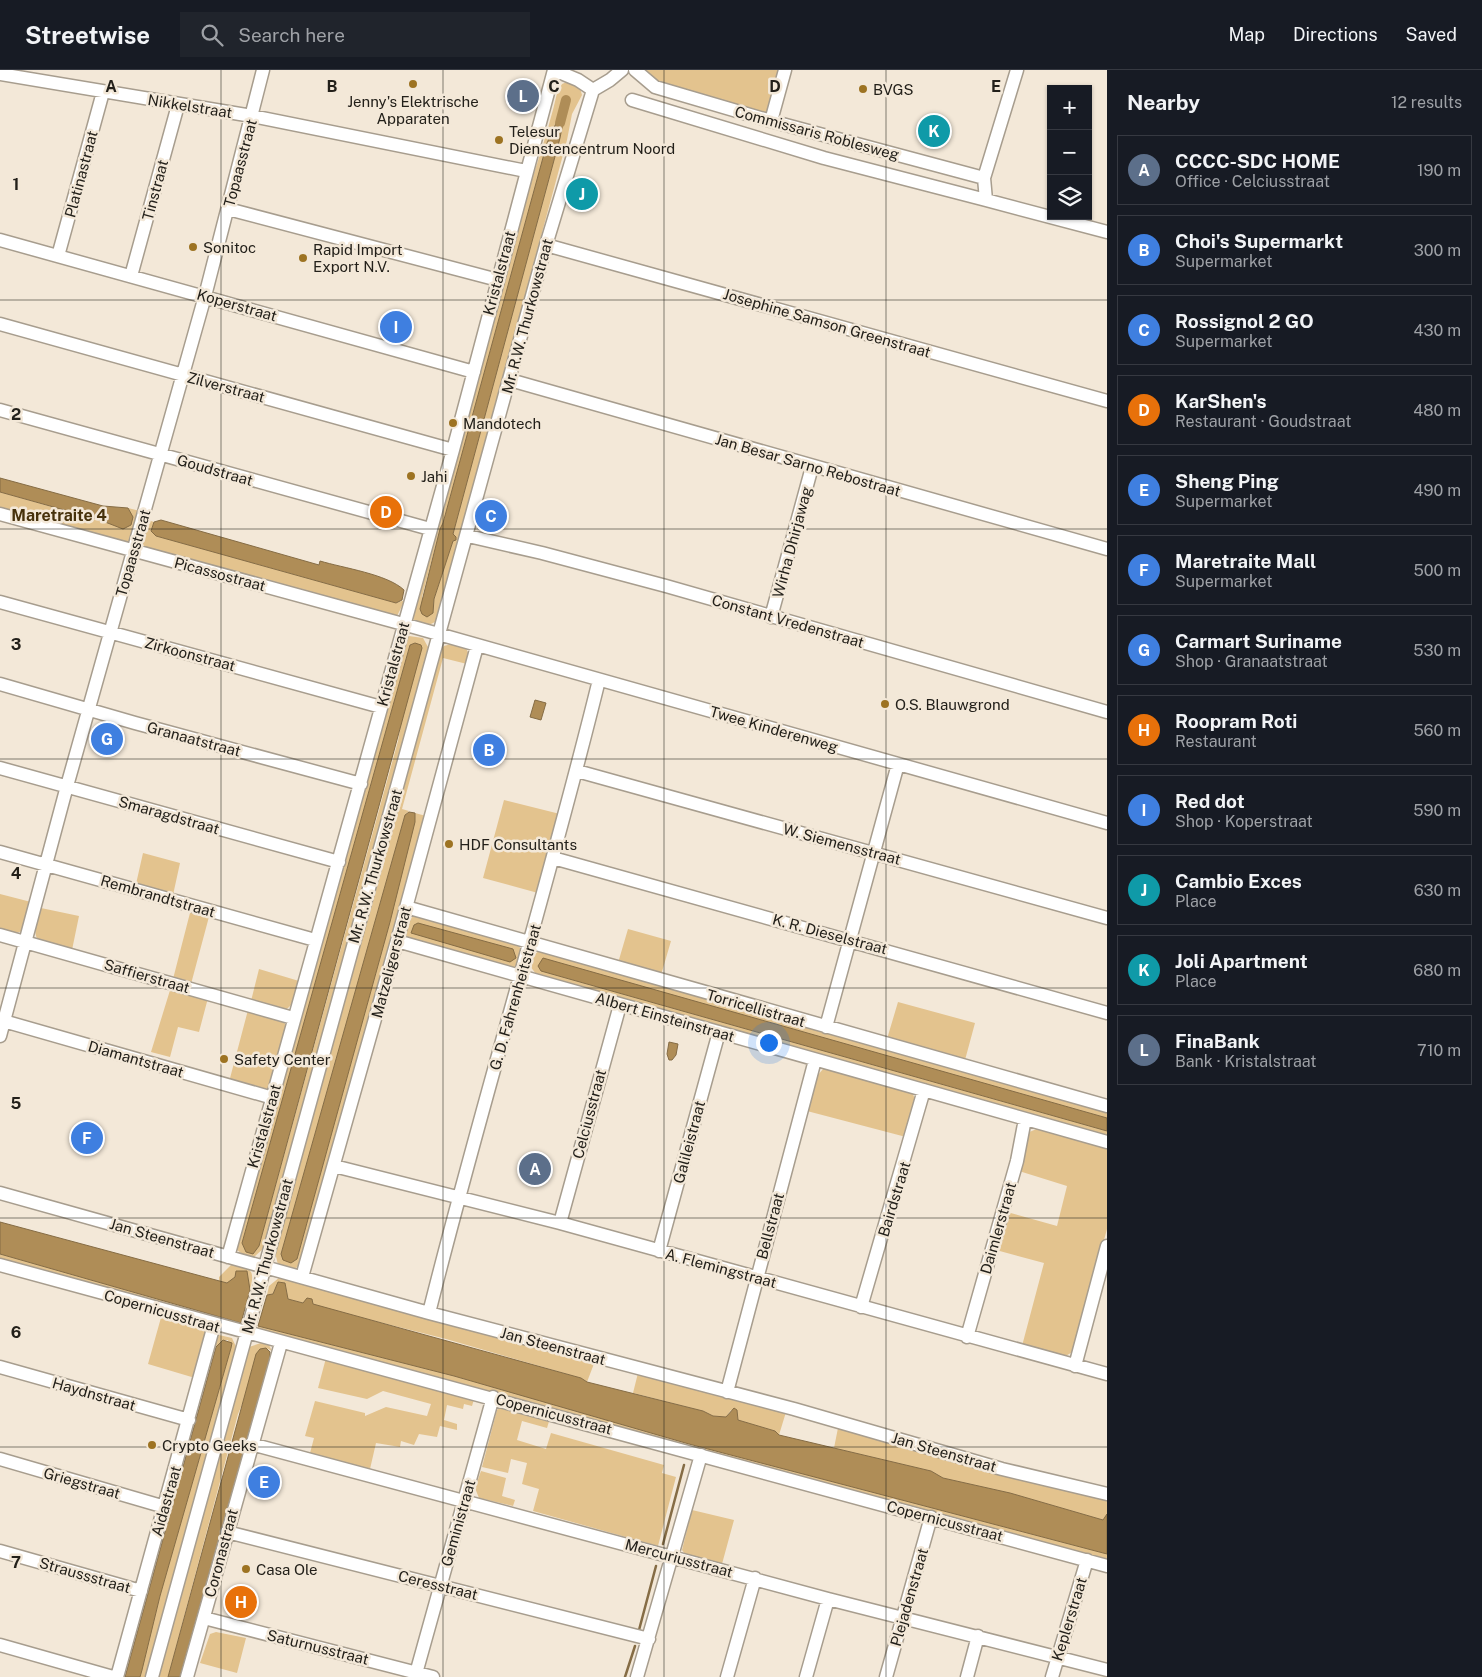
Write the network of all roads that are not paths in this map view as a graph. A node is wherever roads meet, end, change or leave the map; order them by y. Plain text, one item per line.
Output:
1 (263, 70) edge
2 (554, 70) edge
3 (622, 70) edge
4 (635, 70) edge
5 (785, 70) edge
6 (1018, 70) edge
7 (0, 74) edge
8 (593, 90) junction
9 (103, 92) junction
10 (632, 100) dead end
11 (178, 105) junction
12 (252, 116) junction
13 (771, 121) junction
14 (526, 171) junction
15 (984, 178) junction
16 (986, 200) junction
17 (228, 209) junction
18 (1107, 232) edge
19 (0, 240) edge
20 (546, 245) junction
21 (58, 256) junction
22 (132, 276) junction
23 (498, 280) junction
24 (205, 296) junction
25 (0, 324) edge
26 (474, 372) junction
27 (183, 375) junction
28 (510, 380) junction
29 (1107, 401) edge
30 (0, 410) edge
31 (453, 450) junction
32 (160, 455) junction
33 (812, 467) junction
34 (0, 514) edge
35 (430, 529) junction
36 (468, 536) junction
37 (1107, 549) edge
38 (133, 551) junction
39 (0, 602) edge
40 (771, 617) junction
41 (403, 624) junction
42 (111, 632) junction
43 (440, 635) junction
44 (477, 646) junction
45 (599, 680) junction
46 (0, 684) edge
47 (381, 707) junction
48 (90, 708) junction
49 (1107, 712) edge
50 (898, 764) junction
51 (0, 768) edge
52 (577, 771) junction
53 (360, 784) junction
54 (67, 786) junction
55 (1107, 823) edge
56 (0, 852) edge
57 (874, 852) junction
58 (553, 858) junction
59 (338, 862) junction
60 (47, 865) junction
61 (406, 907) junction
62 (1107, 918) edge
63 (0, 935) edge
64 (849, 939) junction
65 (315, 940) junction
66 (397, 941) junction
67 (26, 942) junction
68 (531, 942) junction
69 (521, 976) junction
70 (620, 1005) junction
71 (1107, 1013) edge
72 (293, 1018) junction
73 (2, 1020) edge
74 (826, 1027) junction
75 (719, 1032) junction
76 (0, 1036) edge
77 (815, 1060) junction
78 (924, 1090) junction
79 (273, 1098) junction
80 (1107, 1106) edge
81 (1025, 1119) junction
82 (1107, 1142) edge
83 (334, 1166) junction
84 (0, 1193) edge
85 (458, 1198) junction
86 (560, 1223) junction
87 (1107, 1246) edge
88 (659, 1251) junction
89 (228, 1257) junction
90 (0, 1266) edge
91 (263, 1268) junction
92 (302, 1277) junction
93 (756, 1278) junction
94 (861, 1307) junction
95 (429, 1313) junction
96 (214, 1325) junction
97 (247, 1331) junction
98 (967, 1337) junction
99 (281, 1343) junction
100 (1075, 1366) junction
101 (0, 1367) edge
102 (1107, 1374) edge
103 (727, 1392) junction
104 (493, 1397) junction
105 (189, 1420) junction
106 (251, 1444) junction
107 (701, 1455) junction
108 (0, 1459) edge
109 (1106, 1492) edge
110 (464, 1500) junction
111 (164, 1507) junction
112 (931, 1517) junction
113 (227, 1532) junction
114 (0, 1551) edge
115 (672, 1556) junction
116 (1087, 1560) junction
117 (1107, 1566) edge
118 (755, 1578) junction
119 (440, 1586) junction
120 (141, 1592) junction
121 (828, 1599) junction
122 (903, 1616) junction
123 (204, 1618) junction
124 (978, 1636) junction
125 (649, 1639) junction
126 (0, 1645) edge
127 (1058, 1656) junction
128 (1107, 1670) edge
129 (415, 1675) edge
130 (112, 1677) edge
131 (117, 1677) edge
132 (152, 1677) edge
133 (187, 1677) edge
134 (433, 1677) edge
135 (637, 1677) edge
136 (727, 1677) edge
137 (806, 1677) edge
138 (886, 1677) edge
139 (967, 1677) edge
140 (1052, 1677) edge

1 - 12 street, Topaasstraat
2 - 8 street
2 - 14 street, Kristalstraat
3 - 8 street
4 - 13 street, Commissaris Roblesweg
5 - 13 street
6 - 15 street
7 - 9 street, Nikkelstraat
8 - 20 street, Mr. R.W. Thurkowstraat
9 - 11 street, Nikkelstraat
9 - 21 street, Platinastraat
10 - 16 street, Commissaris Roblesweg
11 - 12 street, Nikkelstraat
11 - 22 street, Tinstraat
12 - 14 street, Nikkelstraat
12 - 17 street, Topaasstraat
13 - 15 street, Commissaris Roblesweg
14 - 23 street, Kristalstraat
15 - 16 street
16 - 18 street, Commissaris Roblesweg
17 - 23 street
17 - 24 street, Topaasstraat
19 - 21 street, Koperstraat
20 - 28 street, Mr. R.W. Thurkowstraat
20 - 29 street, Josephine Samson Greenstraat
21 - 22 street, Koperstraat
22 - 24 street, Koperstraat
23 - 26 street, Kristalstraat
24 - 26 street, Koperstraat
24 - 27 street, Topaasstraat
25 - 27 street, Zilverstraat
26 - 31 street, Kristalstraat
27 - 31 street, Zilverstraat
27 - 32 street, Topaasstraat
28 - 33 street, Jan Besar Sarno Rebostraat
28 - 36 street, Mr. R.W. Thurkowstraat
30 - 32 street, Goudstraat
31 - 35 street, Kristalstraat
32 - 35 street, Goudstraat
32 - 38 street, Topaasstraat
33 - 37 street, Jan Besar Sarno Rebostraat
33 - 40 street, Wirha Dhirjawag
34 - 38 street, Picassostraat
35 - 41 street, Kristalstraat
36 - 40 street, Constant Vredenstraat
36 - 43 street, Mr. R.W. Thurkowstraat
38 - 41 street, Picassostraat
38 - 42 street, Topaasstraat
39 - 42 street, Zirkoonstraat
40 - 49 street, Constant Vredenstraat
41 - 43 street, Picassostraat
41 - 47 street, Kristalstraat
42 - 47 street, Zirkoonstraat
42 - 48 street, Topaasstraat
43 - 44 street, Twee Kinderenweg
43 - 91 street, Mr. R.W. Thurkowstraat
44 - 45 street, Twee Kinderenweg
44 - 61 street, Matzeligerstraat
45 - 50 street, Twee Kinderenweg
45 - 52 street, G. D. Fahrenheitstraat
46 - 48 street, Granaatstraat
47 - 53 street, Kristalstraat
48 - 53 street, Granaatstraat
48 - 54 street, Topaasstraat
50 - 55 street, Twee Kinderenweg
50 - 57 street
51 - 54 street, Smaragdstraat
52 - 57 street, W. Siemensstraat
52 - 58 street, G. D. Fahrenheitstraat
53 - 59 street, Kristalstraat
54 - 59 street, Smaragdstraat
54 - 60 street, Topaasstraat
56 - 60 street, Rembrandtstraat
57 - 62 street, W. Siemensstraat
57 - 64 street
58 - 64 street, K. R. Dieselstraat
58 - 68 street, G. D. Fahrenheitstraat
59 - 65 street, Kristalstraat
60 - 65 street, Rembrandtstraat
60 - 67 street, Topaasstraat
61 - 66 street, Matzeligerstraat
61 - 68 street, Torricellistraat
63 - 67 street, Saffierstraat
64 - 71 street, K. R. Dieselstraat
64 - 74 street
65 - 72 street, Kristalstraat
66 - 69 street, Albert Einsteinstraat
66 - 83 street, Matzeligerstraat
67 - 72 street, Saffierstraat
67 - 73 street, Topaasstraat
68 - 69 street, G. D. Fahrenheitstraat
68 - 74 street, Torricellistraat
69 - 70 street, Albert Einsteinstraat
69 - 85 street, G. D. Fahrenheitstraat
70 - 75 street, Albert Einsteinstraat
70 - 86 street, Celciusstraat
72 - 79 street, Kristalstraat
73 - 76 street, Topaasstraat
73 - 79 street, Diamantstraat
74 - 80 street, Torricellistraat
75 - 77 street, Albert Einsteinstraat
75 - 88 street, Galileistraat
77 - 78 street, Albert Einsteinstraat
77 - 93 street, Bellstraat
78 - 81 street, Albert Einsteinstraat
78 - 94 street, Bairdstraat
79 - 89 street, Kristalstraat
81 - 82 street, Albert Einsteinstraat
81 - 98 street, Daimlerstraat
83 - 85 street, A. Flemingstraat
83 - 92 street, Matzeligerstraat
84 - 89 street, Jan Steenstraat
85 - 86 street, A. Flemingstraat
85 - 95 street, G. D. Fahrenheitstraat
86 - 88 street, A. Flemingstraat
87 - 100 street
88 - 93 street, A. Flemingstraat
89 - 91 street, Jan Steenstraat
90 - 96 street, Copernicusstraat
91 - 92 street, Jan Steenstraat
91 - 97 street, Mr. R.W. Thurkowstraat
92 - 95 street, Jan Steenstraat
93 - 94 street, A. Flemingstraat
93 - 103 street, Bellstraat
94 - 98 street, A. Flemingstraat
95 - 103 street, Jan Steenstraat
96 - 97 street, Copernicusstraat
96 - 105 street, Aidastraat
97 - 99 street, Copernicusstraat
97 - 132 street, Mr. R.W. Thurkowstraat
98 - 100 street, A. Flemingstraat
99 - 104 street, Copernicusstraat
99 - 106 street, Coronastraat
100 - 102 street, A. Flemingstraat
101 - 105 street, Haydnstraat
103 - 109 street, Jan Steenstraat
104 - 107 street, Copernicusstraat
104 - 110 street, Geministraat
105 - 111 street, Aidastraat
106 - 110 street, Mercuriusstraat
106 - 113 street, Coronastraat
107 - 112 street, Copernicusstraat
107 - 115 street
108 - 111 street, Griegstraat
110 - 115 street, Mercuriusstraat
110 - 119 street, Geministraat
111 - 120 street, Aidastraat
112 - 116 street, Copernicusstraat
112 - 122 street, Plejadenstraat
113 - 119 street, Ceresstraat
113 - 123 street, Coronastraat
114 - 120 street, Straussstraat
115 - 118 street, Mercuriusstraat
115 - 125 street
116 - 117 street, Copernicusstraat
116 - 127 street, Keplerstraat
118 - 121 street, Mercuriusstraat
118 - 136 street
119 - 125 street, Ceresstraat
119 - 129 street, Geministraat
120 - 131 street, Aidastraat
121 - 122 street, Mercuriusstraat
121 - 137 street
122 - 124 street, Mercuriusstraat
122 - 138 street, Plejadenstraat
123 - 129 street, Saturnusstraat
123 - 133 street, Coronastraat
124 - 127 street, Mercuriusstraat
124 - 139 street
125 - 135 street
126 - 130 street
127 - 128 street, Mercuriusstraat
127 - 140 street, Keplerstraat
129 - 134 street, Saturnusstraat

